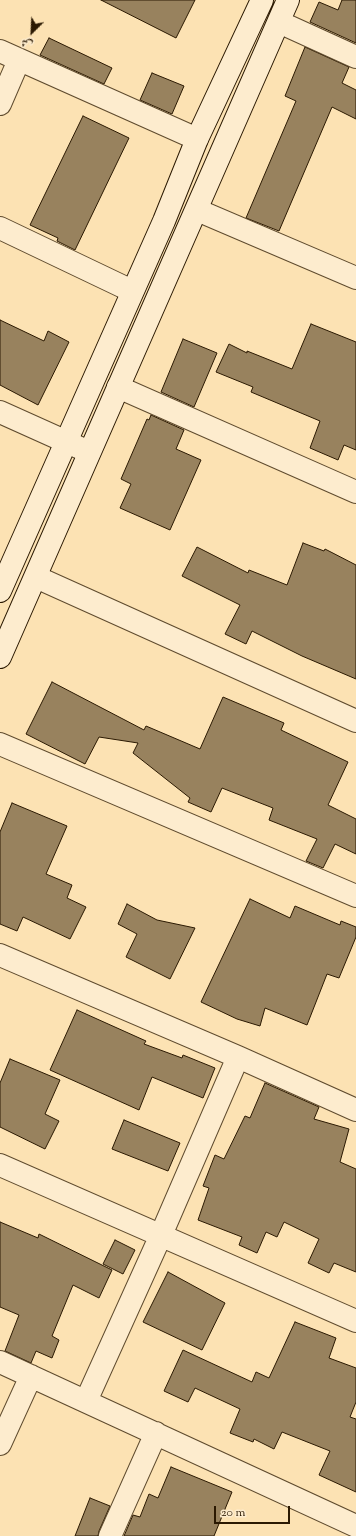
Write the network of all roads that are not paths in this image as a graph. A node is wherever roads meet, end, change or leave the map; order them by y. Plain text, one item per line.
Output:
1 (262, 0) edge
2 (288, 0) edge
3 (279, 22) junction
4 (10, 56) edge
5 (356, 56) edge
6 (0, 104) edge
7 (197, 139) junction
8 (197, 210) junction
9 (0, 228) edge
10 (356, 278) edge
11 (132, 290) junction
12 (118, 387) junction
13 (0, 412) edge
14 (66, 441) junction
15 (89, 452) junction
16 (356, 492) edge
17 (36, 577) junction
18 (0, 591) edge
19 (0, 657) edge
20 (356, 722) edge
21 (0, 744) edge
22 (356, 896) edge
23 (0, 955) edge
24 (238, 1057) junction
25 (356, 1110) edge
26 (0, 1165) edge
27 (161, 1235) junction
28 (356, 1321) edge
29 (0, 1362) edge
30 (31, 1376) junction
31 (86, 1401) junction
32 (156, 1433) junction
33 (0, 1444) edge
34 (356, 1526) edge
35 (110, 1536) edge

1 - 7 street
2 - 3 street
3 - 5 street
3 - 8 street
4 - 6 street
4 - 7 street
7 - 11 street
8 - 10 street
8 - 12 street
9 - 11 street
11 - 14 street
12 - 15 street
12 - 16 street
13 - 14 street
14 - 15 street
14 - 18 street
15 - 17 street
17 - 19 street
17 - 20 street
21 - 22 street
23 - 24 street
24 - 25 street
24 - 27 street
26 - 27 street
27 - 28 street
27 - 31 street
29 - 30 street
30 - 31 street
30 - 33 street
31 - 32 street
32 - 34 street
32 - 35 street

